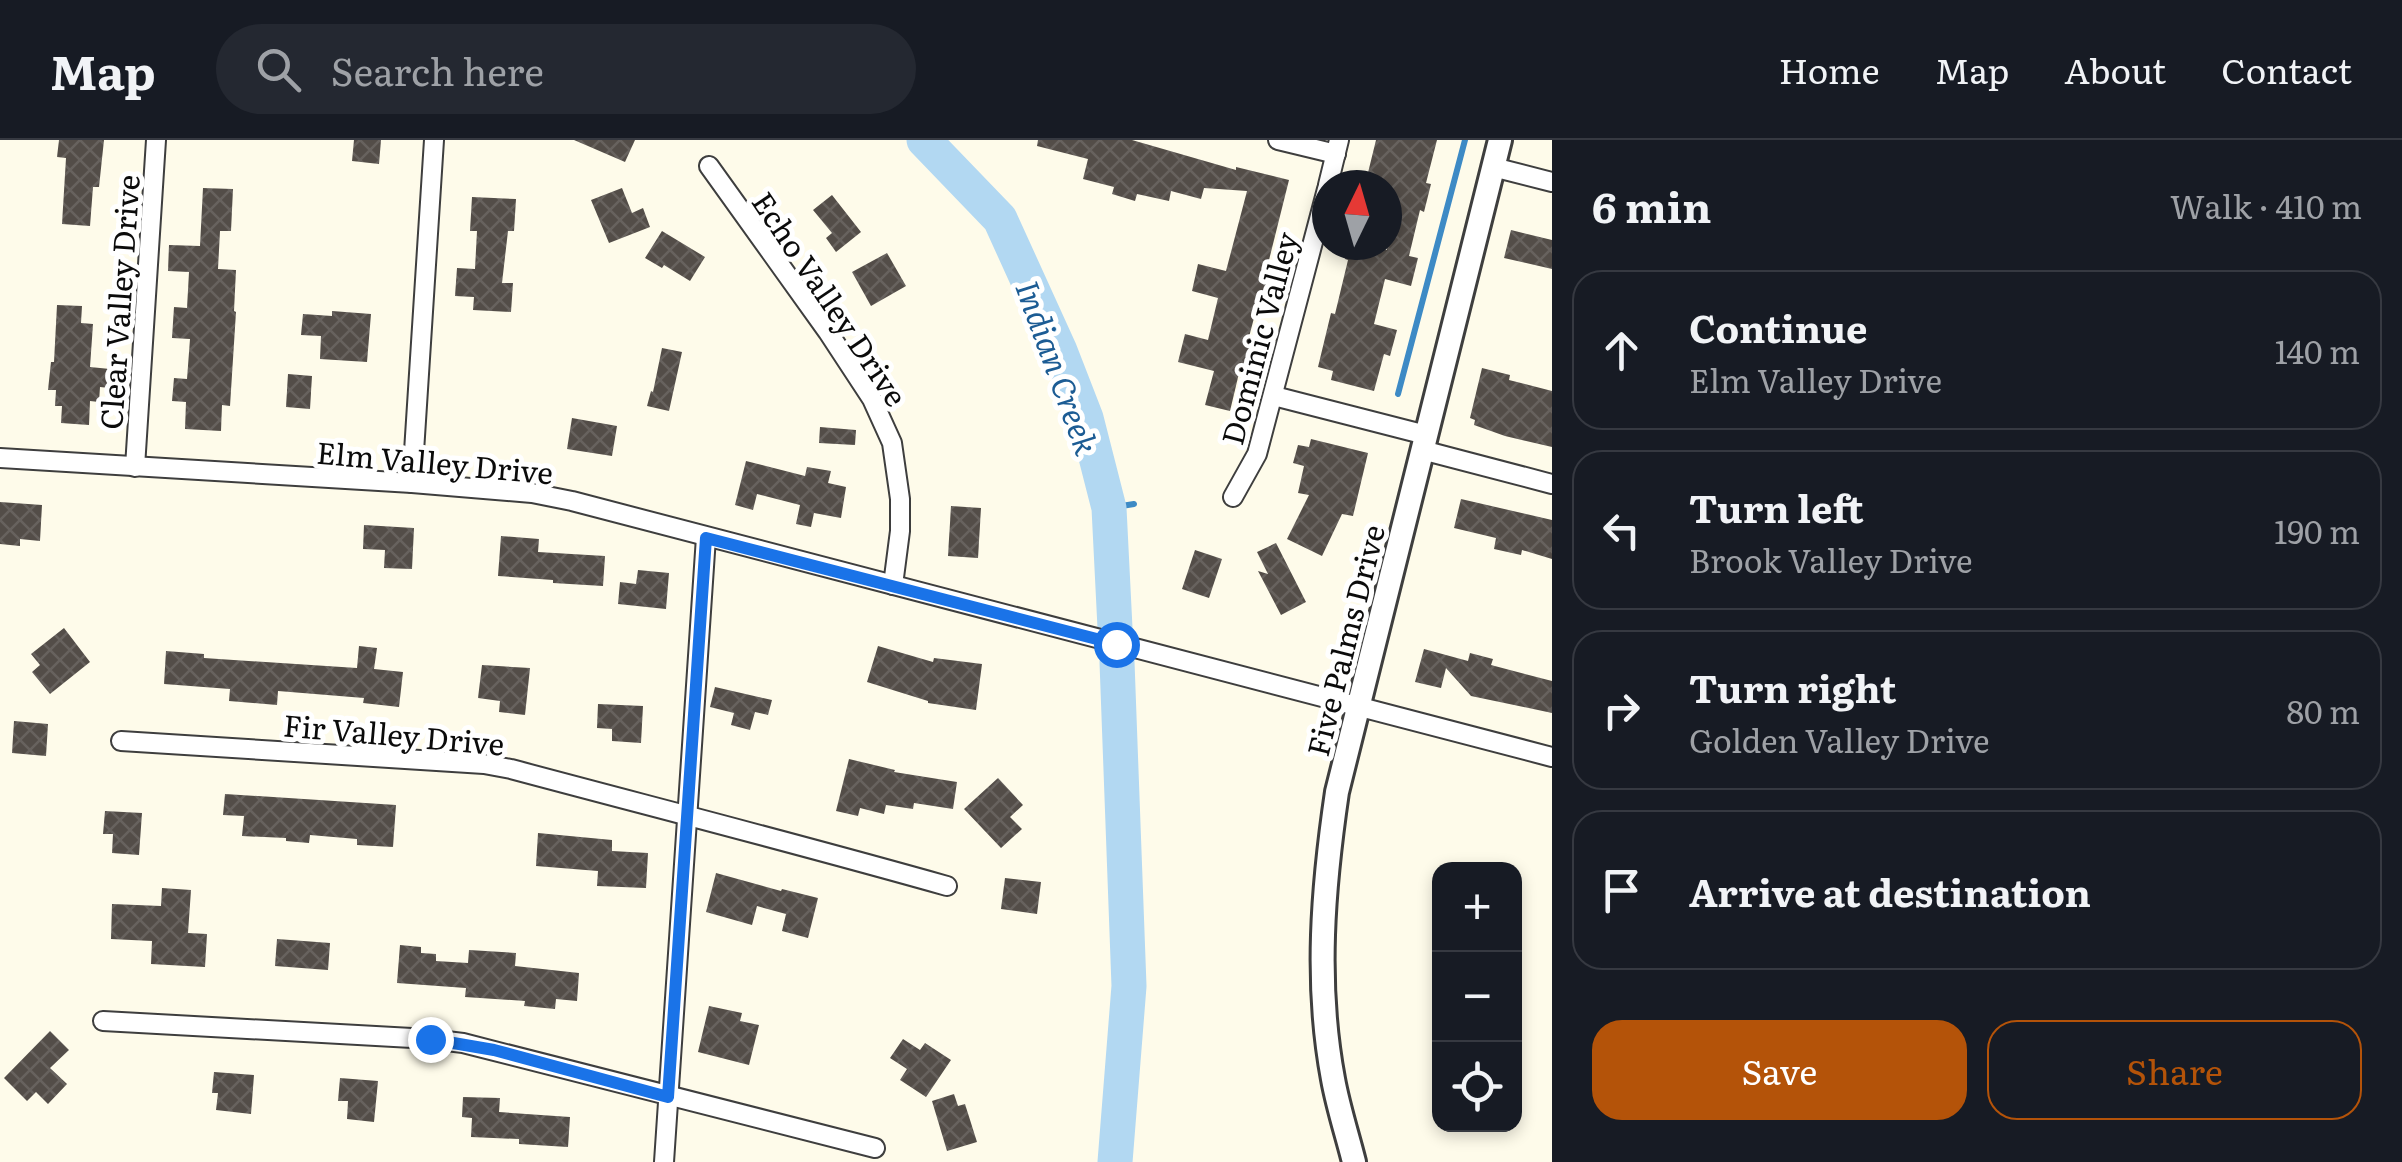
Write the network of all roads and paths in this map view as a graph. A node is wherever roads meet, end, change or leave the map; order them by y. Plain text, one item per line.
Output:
1 (156, 140) edge
2 (434, 140) edge
3 (1278, 140) edge
4 (1500, 140) edge
5 (1338, 147) edge
6 (709, 166) dead end
7 (1494, 167) junction
8 (1552, 182) edge
9 (1312, 249) edge
10 (1274, 396) junction
11 (1424, 443) junction
12 (0, 458) edge
13 (135, 467) junction
14 (412, 483) junction
15 (1552, 484) edge
16 (1233, 497) dead end
17 (706, 538) junction
18 (893, 586) junction
19 (1358, 706) junction
20 (121, 741) dead end
21 (1552, 757) edge
22 (686, 816) junction
23 (947, 886) dead end
24 (103, 1020) dead end
25 (668, 1097) junction
26 (875, 1148) dead end
27 (664, 1162) edge
28 (1354, 1162) edge

1 - 13 street, Clear Valley Drive
2 - 14 street
3 - 5 street
4 - 7 street, Five Palms Drive
6 - 18 street, Echo Valley Drive
7 - 8 street
7 - 11 street, Five Palms Drive
9 - 10 street, Dominic Valley
10 - 11 street
10 - 16 street, Dominic Valley
11 - 15 street
11 - 19 street, Five Palms Drive
12 - 13 street, Elm Valley Drive
13 - 14 street, Elm Valley Drive
14 - 17 street, Elm Valley Drive
17 - 18 street, Elm Valley Drive
17 - 22 street
18 - 19 street, Elm Valley Drive
19 - 21 street, Elm Valley Drive
19 - 28 street, Five Palms Drive
20 - 22 street, Fir Valley Drive
22 - 23 street, Fir Valley Drive
22 - 25 street
24 - 25 street
25 - 26 street
25 - 27 street

